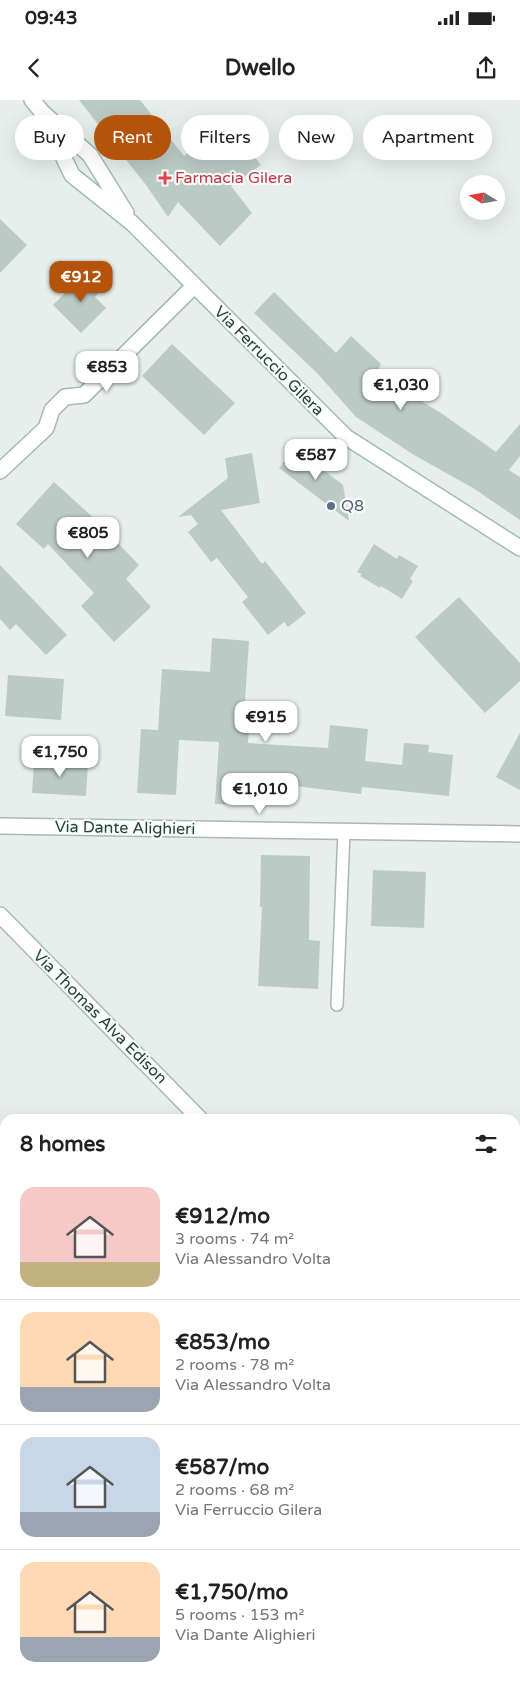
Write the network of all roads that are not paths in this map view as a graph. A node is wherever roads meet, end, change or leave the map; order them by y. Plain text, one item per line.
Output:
1 (37, 106) edge
2 (132, 223) junction
3 (194, 286) junction
4 (0, 471) edge
5 (520, 548) edge
6 (0, 826) edge
7 (344, 831) junction
8 (520, 834) edge
9 (0, 915) edge
10 (337, 1005) dead end
11 (195, 1114) edge

1 - 2 street, Via Ferruccio Gilera
1 - 2 street, Via Ferruccio Gilera
2 - 3 street, Via Ferruccio Gilera
3 - 4 street
3 - 5 street, Via Ferruccio Gilera
6 - 7 street, Via Dante Alighieri
7 - 8 street, Via Dante Alighieri
7 - 10 lane
9 - 11 street, Via Thomas Alva Edison

